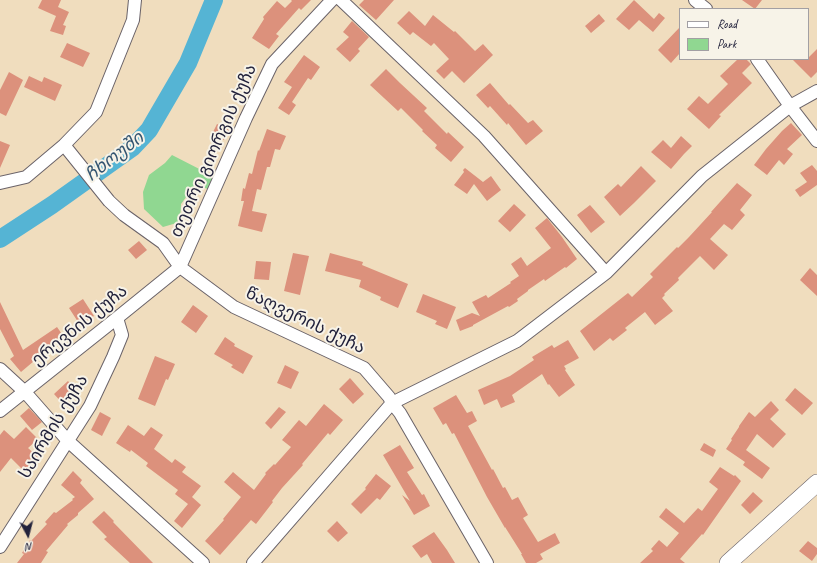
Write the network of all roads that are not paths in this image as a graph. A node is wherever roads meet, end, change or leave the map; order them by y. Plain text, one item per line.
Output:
1 (135, 0) edge
2 (332, 0) edge
3 (341, 0) edge
4 (696, 0) edge
5 (705, 8) edge
6 (758, 60) edge
7 (817, 91) edge
8 (790, 106) junction
9 (817, 140) edge
10 (64, 145) junction
11 (0, 183) edge
12 (180, 267) junction
13 (606, 273) junction
14 (117, 318) junction
15 (0, 369) edge
16 (24, 392) junction
17 (392, 403) junction
18 (0, 411) edge
19 (68, 441) junction
20 (817, 483) edge
21 (0, 547) edge
22 (203, 563) edge
23 (253, 563) edge
24 (487, 563) edge
25 (728, 563) edge

1 - 10 street
2 - 12 street, თეთრი გიორგის ქუჩა
3 - 13 street
4 - 5 street
6 - 8 street
7 - 8 street
8 - 9 street
8 - 13 street
10 - 11 street
10 - 12 street, წაღვერის ქუჩა
12 - 14 street, ერევნის ქუჩა
12 - 17 street, წაღვერის ქუჩა
13 - 17 street
14 - 16 street, ერევნის ქუჩა
14 - 19 street, საირმის ქუჩა
15 - 16 street
16 - 18 street, ერევნის ქუჩა
16 - 19 street
17 - 23 street
17 - 24 street, წაღვერის ქუჩა
19 - 21 street, საირმის ქუჩა
19 - 22 street
20 - 25 main road

